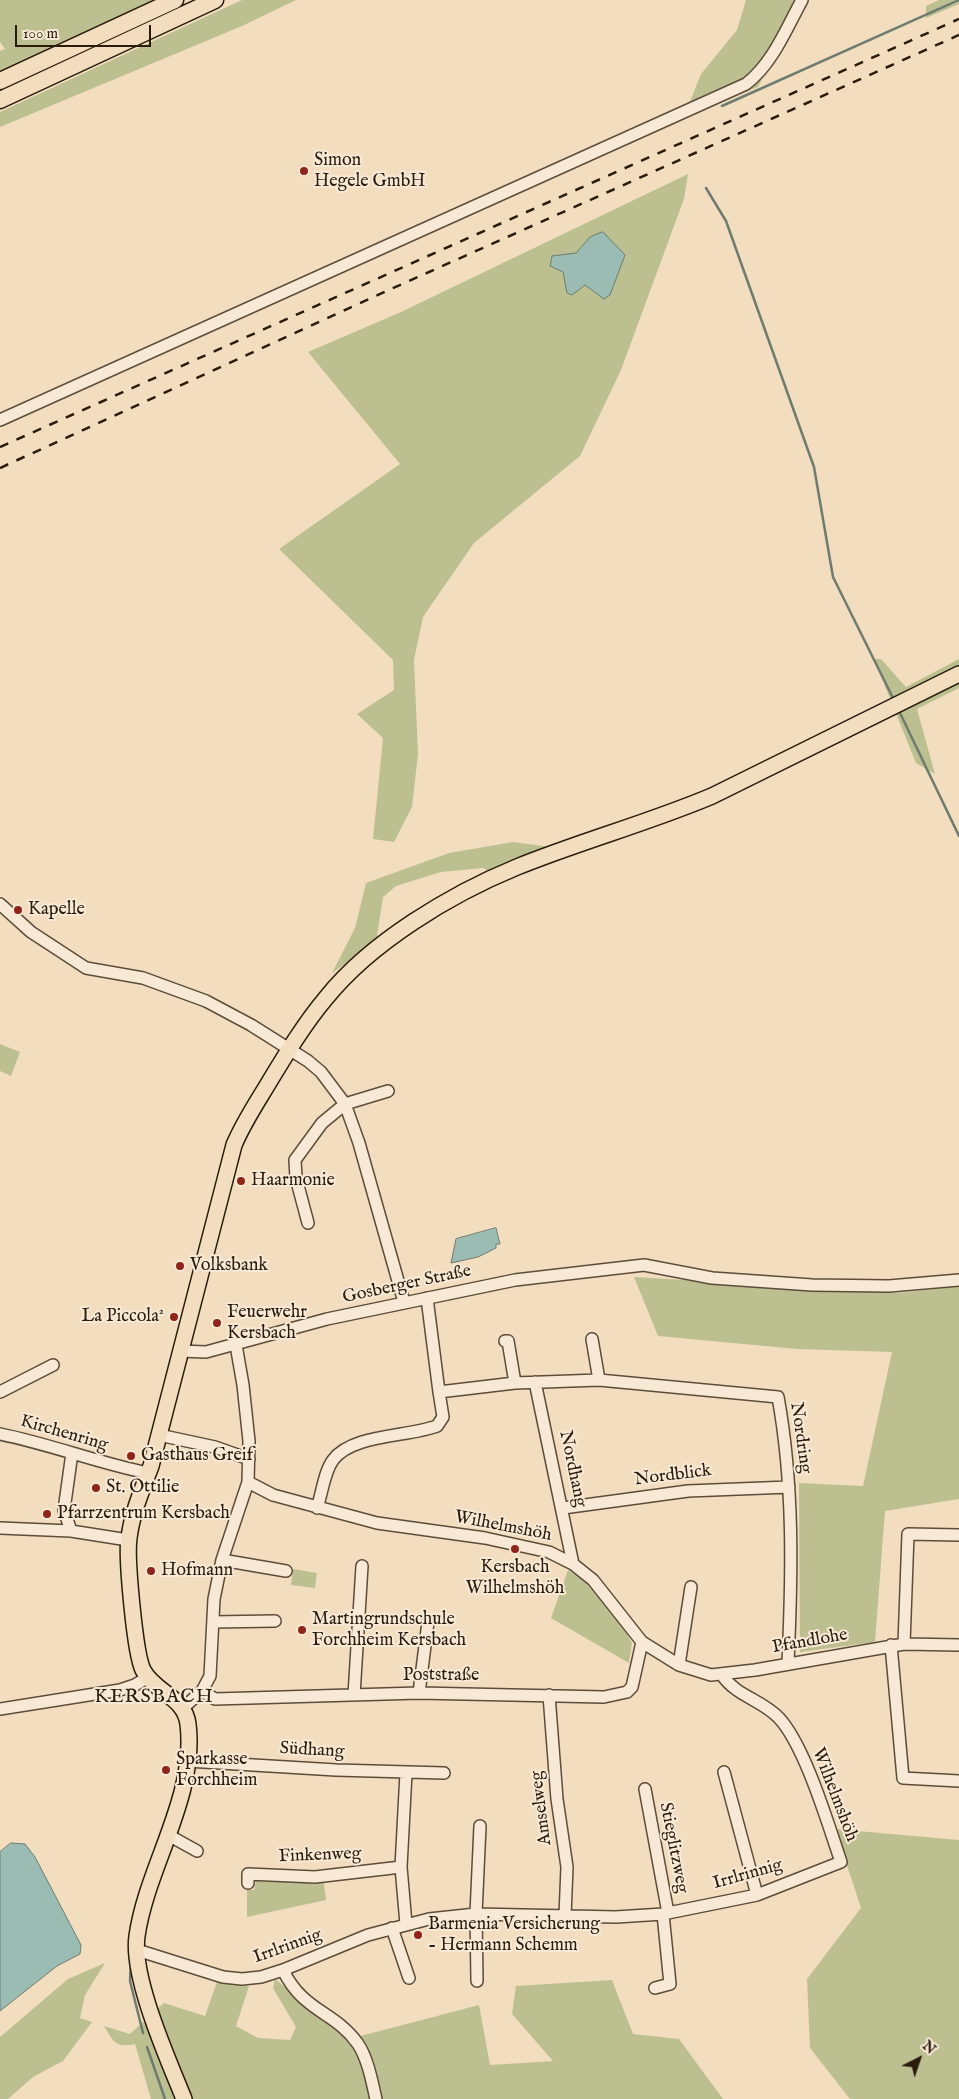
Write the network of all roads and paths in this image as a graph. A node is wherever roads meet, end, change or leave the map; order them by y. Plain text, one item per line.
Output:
1 (175, 0) edge
2 (215, 0) edge
3 (802, 0) edge
4 (0, 81) edge
5 (0, 100) edge
6 (0, 420) edge
7 (959, 674) edge
8 (0, 904) edge
9 (286, 1055) junction
10 (388, 1091) dead end
11 (345, 1104) junction
12 (308, 1223) dead end
13 (959, 1280) edge
14 (427, 1298) junction
15 (404, 1302) junction
16 (592, 1339) dead end
17 (505, 1341) dead end
18 (236, 1345) junction
19 (180, 1351) junction
20 (53, 1365) dead end
21 (599, 1380) junction
22 (534, 1382) junction
23 (515, 1383) junction
24 (0, 1392) edge
25 (439, 1392) junction
26 (0, 1434) edge
27 (159, 1435) junction
28 (72, 1453) junction
29 (248, 1460) junction
30 (148, 1473) junction
31 (248, 1482) junction
32 (789, 1487) junction
33 (317, 1508) junction
34 (563, 1508) junction
35 (0, 1528) edge
36 (71, 1531) junction
37 (959, 1535) edge
38 (128, 1540) junction
39 (222, 1560) junction
40 (574, 1564) junction
41 (362, 1566) dead end
42 (286, 1571) dead end
43 (691, 1587) dead end
44 (275, 1621) dead end
45 (213, 1622) junction
46 (428, 1622) dead end
47 (642, 1642) junction
48 (904, 1644) junction
49 (891, 1645) junction
50 (959, 1646) edge
51 (788, 1663) junction
52 (680, 1665) junction
53 (722, 1675) junction
54 (148, 1677) junction
55 (202, 1691) junction
56 (419, 1693) junction
57 (354, 1695) junction
58 (549, 1695) junction
59 (183, 1708) junction
60 (0, 1709) edge
61 (187, 1761) junction
62 (724, 1772) dead end
63 (406, 1773) junction
64 (444, 1773) dead end
65 (959, 1781) edge
66 (645, 1789) dead end
67 (480, 1826) dead end
68 (170, 1836) junction
69 (197, 1851) dead end
70 (841, 1862) joint
71 (401, 1867) junction
72 (248, 1882) dead end
73 (757, 1895) junction
74 (476, 1914) junction
75 (666, 1914) junction
76 (565, 1916) junction
77 (406, 1924) junction
78 (392, 1928) junction
79 (137, 1950) junction
80 (283, 1970) junction
81 (409, 1978) dead end
82 (477, 1981) dead end
83 (655, 1988) dead end
84 (184, 2099) edge
85 (376, 2099) edge

1 - 4 highway
2 - 5 highway
3 - 6 street
7 - 9 main road
8 - 9 street
9 - 11 street
9 - 19 main road
10 - 11 street
11 - 12 street
11 - 15 street
13 - 14 street, Gosberger Straße
14 - 15 street, Gosberger Straße
14 - 25 street
15 - 18 street, Gosberger Straße
16 - 21 street
17 - 23 street
18 - 19 street, Gosberger Straße
18 - 29 street
19 - 27 main road
20 - 24 street
21 - 22 street, Nordring
21 - 32 street, Nordring
22 - 23 street, Nordring
22 - 34 street, Nordhang
23 - 25 street, Nordring
25 - 33 street
26 - 28 street, Kirchenring
27 - 29 street
27 - 30 main road
28 - 30 street, Kirchenring
28 - 36 street
29 - 31 street
30 - 38 main road
31 - 33 street, Wilhelmshöh
31 - 39 street
32 - 34 street, Nordblick
32 - 51 street, Nordring
33 - 40 street, Wilhelmshöh
34 - 40 street, Nordhang
35 - 36 street
36 - 38 street
37 - 48 street
38 - 54 main road
39 - 42 street
39 - 45 street
40 - 47 street, Wilhelmshöh
41 - 57 street
43 - 52 street
44 - 45 street
45 - 55 street
46 - 56 street
47 - 52 street, Wilhelmshöh
47 - 58 street, Poststraße
48 - 49 street, Pfandlohe
48 - 50 street, Pfandlohe
49 - 51 street, Pfandlohe
49 - 65 street
51 - 53 street, Pfandlohe
52 - 53 street, Wilhelmshöh
53 - 70 street, Wilhelmshöh
54 - 59 main road
54 - 60 street
55 - 57 street, Poststraße
55 - 59 street
56 - 57 street, Poststraße
56 - 58 street, Poststraße
58 - 76 street, Amselweg
59 - 61 main road
61 - 63 street, Südhang
61 - 68 main road
62 - 73 street
63 - 64 street, Südhang
63 - 71 street
66 - 75 street, Stieglitzweg
67 - 74 street
68 - 69 street
68 - 79 main road
70 - 73 street, Irrlrinnig
71 - 72 street, Finkenweg
71 - 77 street
73 - 75 street, Irrlrinnig
74 - 76 street, Irrlrinnig
74 - 77 street, Irrlrinnig
74 - 82 street
75 - 76 street, Irrlrinnig
75 - 83 street
77 - 78 street, Irrlrinnig
78 - 80 street, Irrlrinnig
78 - 81 street
79 - 80 street, Irrlrinnig
79 - 84 main road
80 - 85 street

